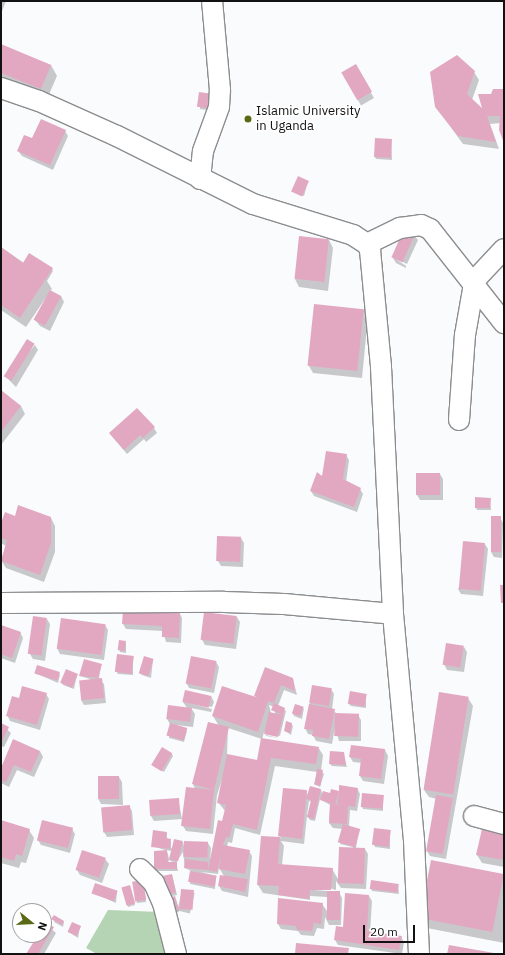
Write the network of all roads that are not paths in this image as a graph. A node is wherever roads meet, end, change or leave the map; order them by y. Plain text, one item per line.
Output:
1 (212, 1) edge
2 (1, 88) edge
3 (200, 180) junction
4 (367, 244) junction
5 (504, 249) edge
6 (474, 283) junction
7 (504, 323) edge
8 (459, 420) dead end
9 (1, 603) edge
10 (393, 614) junction
11 (474, 816) dead end
12 (504, 824) edge
13 (140, 869) dead end
14 (176, 954) edge
15 (419, 954) edge

1 - 3 street
2 - 3 street
3 - 4 street
4 - 6 street
4 - 10 street
5 - 6 street
6 - 7 street
6 - 8 street
9 - 10 street
10 - 15 street
11 - 12 street
13 - 14 street

